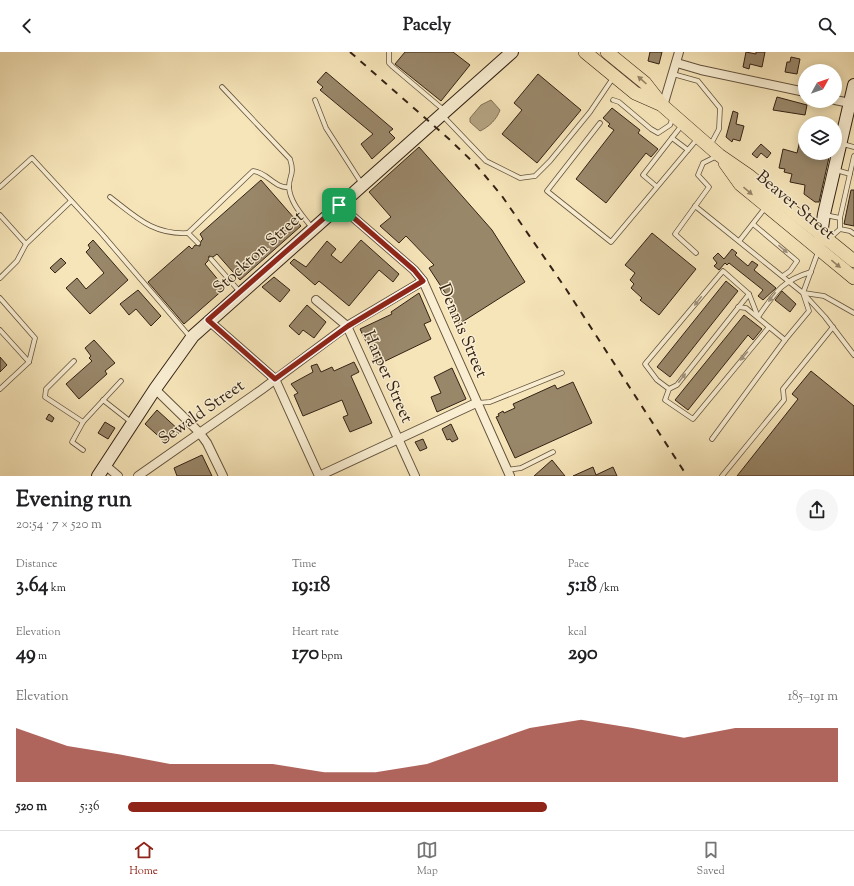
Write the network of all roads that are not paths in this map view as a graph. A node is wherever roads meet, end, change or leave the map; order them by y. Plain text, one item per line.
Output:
1 (389, 52) edge
2 (512, 52) edge
3 (585, 52) edge
4 (607, 52) edge
5 (679, 52) edge
6 (677, 63) junction
7 (701, 70) junction
8 (673, 74) junction
9 (614, 76) junction
10 (698, 82) junction
11 (222, 87) dead end
12 (798, 91) edge
13 (853, 93) edge
14 (842, 97) edge
15 (315, 100) dead end
16 (613, 100) dead end
17 (663, 106) junction
18 (443, 113) junction
19 (679, 119) junction
20 (600, 123) dead end
21 (699, 136) junction
22 (842, 136) edge
23 (672, 138) junction
24 (842, 144) edge
25 (709, 146) junction
26 (854, 147) edge
27 (688, 150) junction
28 (719, 155) junction
29 (854, 156) edge
30 (836, 160) edge
31 (834, 170) junction
32 (850, 174) junction
33 (362, 184) junction
34 (289, 186) junction
35 (656, 186) junction
36 (0, 187) edge
37 (110, 197) dead end
38 (71, 201) junction
39 (339, 205) junction
40 (695, 206) junction
41 (766, 207) junction
42 (824, 214) junction
43 (0, 215) edge
44 (840, 218) junction
45 (753, 224) junction
46 (312, 228) junction
47 (840, 229) junction
48 (188, 233) junction
49 (854, 234) edge
50 (825, 237) junction
51 (740, 240) junction
52 (26, 244) junction
53 (198, 244) dead end
54 (819, 250) junction
55 (696, 253) dead end
56 (211, 259) dead end
57 (854, 261) edge
58 (811, 272) junction
59 (783, 276) junction
60 (0, 278) edge
61 (854, 278) edge
62 (788, 280) junction
63 (423, 281) junction
64 (240, 292) junction
65 (803, 293) junction
66 (749, 294) junction
67 (0, 298) edge
68 (316, 300) dead end
69 (738, 307) junction
70 (854, 313) edge
71 (758, 317) junction
72 (208, 320) junction
73 (348, 326) junction
74 (769, 327) junction
75 (833, 328) junction
76 (0, 330) edge
77 (191, 338) junction
78 (785, 340) junction
79 (854, 355) edge
80 (74, 361) dead end
81 (29, 362) junction
82 (562, 373) dead end
83 (275, 379) junction
84 (121, 381) dead end
85 (0, 389) edge
86 (155, 389) junction
87 (669, 389) junction
88 (103, 400) junction
89 (476, 403) junction
90 (82, 422) junction
91 (132, 423) junction
92 (199, 432) junction
93 (398, 439) junction
94 (712, 439) dead end
95 (82, 450) dead end
96 (553, 452) dead end
97 (105, 465) junction
98 (508, 473) edge
99 (98, 476) edge
100 (118, 476) edge
101 (138, 476) edge
102 (223, 476) edge
103 (319, 476) edge
104 (415, 476) edge
105 (722, 476) edge

1 - 18 lane
2 - 18 main road, Stockton Street
3 - 9 main road, Beaver Street
17 -> 4 main road, Beaver Street
5 - 6 street
6 - 7 street
6 - 8 street
7 - 10 lane
7 - 12 street
8 - 10 lane
8 - 17 street
9 - 17 main road, Beaver Street
9 - 18 lane
10 - 25 lane
11 - 34 lane
13 - 14 street
13 - 22 main road
15 - 33 lane
16 - 19 lane
17 - 19 main road, Beaver Street
18 - 33 main road, Stockton Street
19 - 21 main road, Beaver Street
19 - 23 lane
20 - 35 lane
21 - 25 main road, Beaver Street
21 - 27 lane
23 - 27 lane
23 - 35 lane
24 - 26 lane
25 - 28 main road, Beaver Street
27 - 35 lane
28 - 40 lane
28 -> 41 main road, Beaver Street
28 - 50 main road, Beaver Street
29 - 32 lane
30 - 31 main road
31 - 32 lane
31 - 42 main road
32 - 44 lane
33 - 39 main road, Stockton Street
34 - 46 lane
34 - 48 lane
36 - 38 lane
37 - 48 lane
38 - 52 lane
38 - 77 lane
39 - 46 main road, Stockton Street
39 - 63 street, Dennis Street
40 - 51 lane
40 - 55 lane
41 - 45 lane
41 - 54 main road, Beaver Street
42 - 44 lane
42 - 50 main road
43 - 52 lane
44 - 47 lane
45 - 51 lane
45 -> 59 lane
46 - 64 main road, Stockton Street
47 - 49 lane
47 - 50 lane
48 - 53 lane
50 - 54 main road
50 - 57 main road, Beaver Street
51 - 59 lane
52 - 60 lane
54 - 58 lane
54 -> 61 main road, Beaver Street
56 - 64 lane
58 - 62 lane
58 - 65 lane
59 - 62 lane
62 - 65 lane
62 -> 71 lane
63 - 73 street, Sewald Street
63 - 89 street, Dennis Street
64 - 72 main road, Stockton Street
65 - 70 lane
65 - 75 lane
65 - 78 lane
66 - 69 lane
66 - 71 lane
66 -> 87 lane
67 - 81 lane
68 - 73 street, Harper Street
69 - 71 lane
87 -> 69 lane
71 - 74 lane
72 - 77 main road, Stockton Street
72 - 83 street
73 - 83 street, Sewald Street
73 - 93 street, Harper Street
74 - 78 lane
74 -> 87 lane
75 - 79 lane
75 - 105 lane
76 - 81 lane
77 - 86 main road, Stockton Street
78 - 94 lane
80 - 90 lane
81 - 85 lane
82 - 89 lane
83 - 92 street, Sewald Street
83 - 103 street
84 - 88 lane
86 - 91 main road, Stockton Street
86 - 92 street
88 - 90 lane
88 - 91 lane
89 - 93 street
89 - 98 street, Dennis Street
90 - 95 lane
91 - 97 main road, Stockton Street
92 - 101 street, Sewald Street
92 - 102 street
93 - 103 street
93 - 104 street, Harper Street
96 - 98 lane
97 - 99 main road, Stockton Street
97 - 100 street

